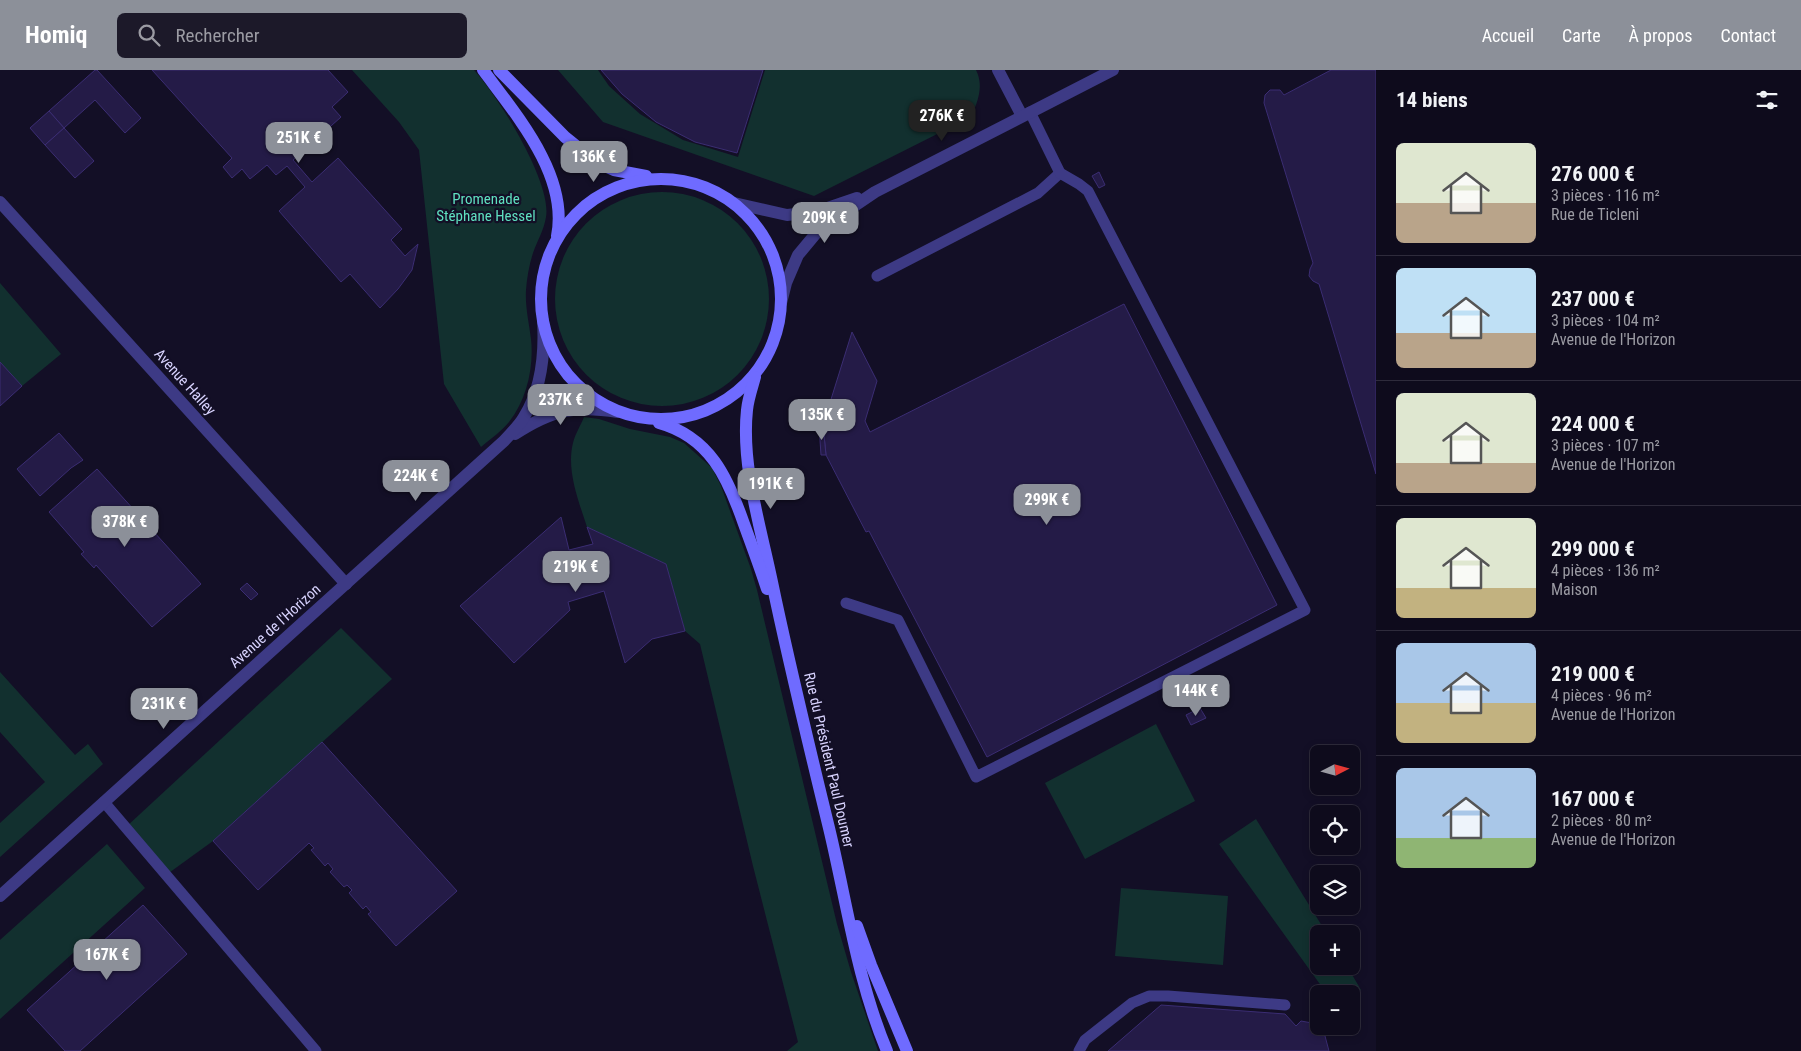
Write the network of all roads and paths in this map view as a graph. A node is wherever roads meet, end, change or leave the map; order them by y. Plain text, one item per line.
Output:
1 (483, 70) edge
2 (499, 70) edge
3 (998, 70) edge
4 (1113, 70) edge
5 (1026, 114) junction
6 (1060, 174) junction
7 (663, 179) junction
8 (875, 192) junction
9 (0, 202) edge
10 (734, 204) junction
11 (556, 241) junction
12 (877, 276) dead end
13 (781, 303) junction
14 (543, 321) junction
15 (755, 375) junction
16 (618, 412) junction
17 (645, 419) junction
18 (504, 441) junction
19 (346, 584) junction
20 (846, 603) dead end
21 (785, 644) junction
22 (104, 802) junction
23 (842, 884) junction
24 (0, 896) edge
25 (1286, 1005) dead end
26 (316, 1051) edge
27 (887, 1051) edge
28 (907, 1051) edge
29 (1079, 1051) edge

1 - 11 main road
2 - 7 main road
3 - 5 street
4 - 5 street
5 - 6 lane
5 - 8 street
6 - 12 lane
6 - 20 lane
7 - 10 main road
7 - 11 main road
8 - 10 street
8 - 13 street
9 - 19 street, Avenue Halley
10 - 13 main road
11 - 14 main road
13 - 15 main road
14 - 16 main road
14 - 18 street, Avenue de l'Horizon
15 - 17 main road
15 - 21 main road, Rue du Président Paul Doumer
16 - 17 main road
16 - 18 street, Avenue de l'Horizon
17 - 21 main road, Rue du Président Paul Doumer
18 - 19 street, Avenue de l'Horizon
19 - 22 street, Avenue de l'Horizon
21 - 23 main road, Rue du Président Paul Doumer
22 - 24 street, Avenue de l'Horizon
22 - 26 lane
23 - 27 main road, Rue du Président Paul Doumer
23 - 28 main road, Rue du Président Paul Doumer
25 - 29 lane

